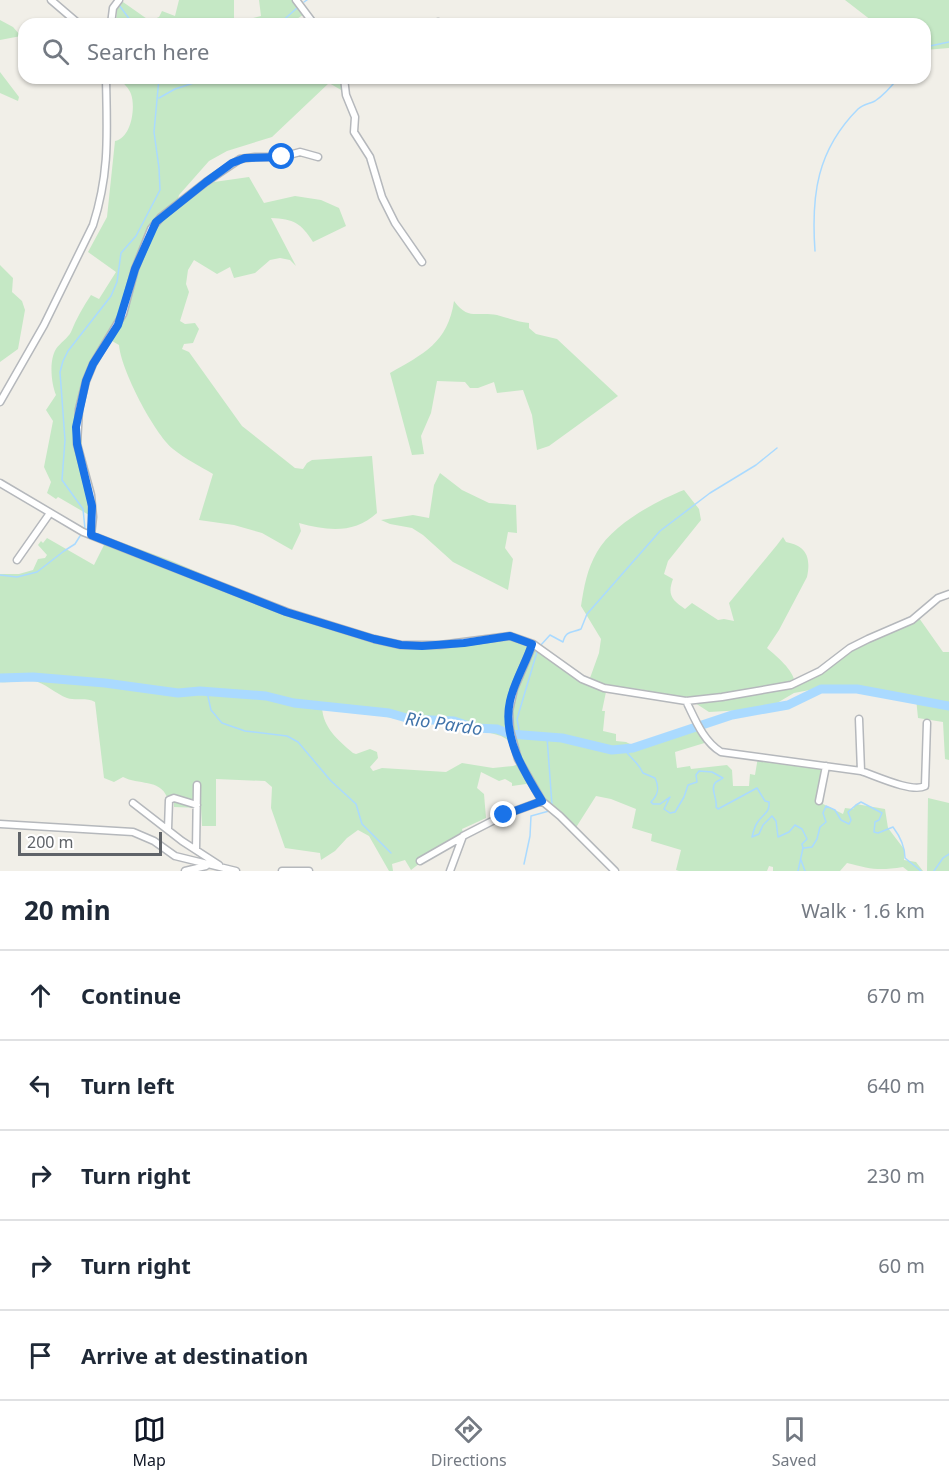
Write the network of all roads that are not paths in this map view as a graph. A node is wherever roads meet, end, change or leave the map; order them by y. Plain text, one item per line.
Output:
1 (51, 0) edge
2 (119, 0) edge
3 (296, 0) edge
4 (72, 18) edge
5 (112, 18) edge
6 (310, 18) edge
7 (106, 84) edge
8 (344, 84) edge
9 (318, 157) dead end
10 (422, 262) dead end
11 (0, 402) edge
12 (1, 487) edge
13 (50, 513) junction
14 (91, 535) junction
15 (17, 560) dead end
16 (949, 594) edge
17 (532, 644) junction
18 (686, 701) junction
19 (859, 719) dead end
20 (927, 723) dead end
21 (826, 766) junction
22 (861, 771) junction
23 (197, 785) dead end
24 (542, 801) junction
25 (819, 801) dead end
26 (133, 803) dead end
27 (197, 805) junction
28 (0, 824) edge
29 (168, 829) junction
30 (463, 836) junction
31 (196, 850) junction
32 (420, 861) dead end
33 (210, 865) junction
34 (222, 866) junction
35 (185, 871) edge
36 (236, 871) edge
37 (282, 871) edge
38 (309, 871) edge
39 (450, 871) edge
40 (615, 871) edge

1 - 4 street
2 - 5 street
3 - 6 street
7 - 11 street
8 - 10 street
9 - 14 street
12 - 13 street
13 - 14 street
13 - 15 street
14 - 17 street
16 - 18 street
17 - 18 street
17 - 24 street
18 - 21 street
19 - 22 street
20 - 22 street
21 - 22 street
21 - 25 street
23 - 27 street
24 - 30 street
24 - 40 street
26 - 29 street
27 - 29 street
27 - 31 street
28 - 33 street
29 - 31 street
30 - 32 street
30 - 39 street
31 - 34 street
33 - 34 street
33 - 35 street
34 - 36 street
37 - 38 street

